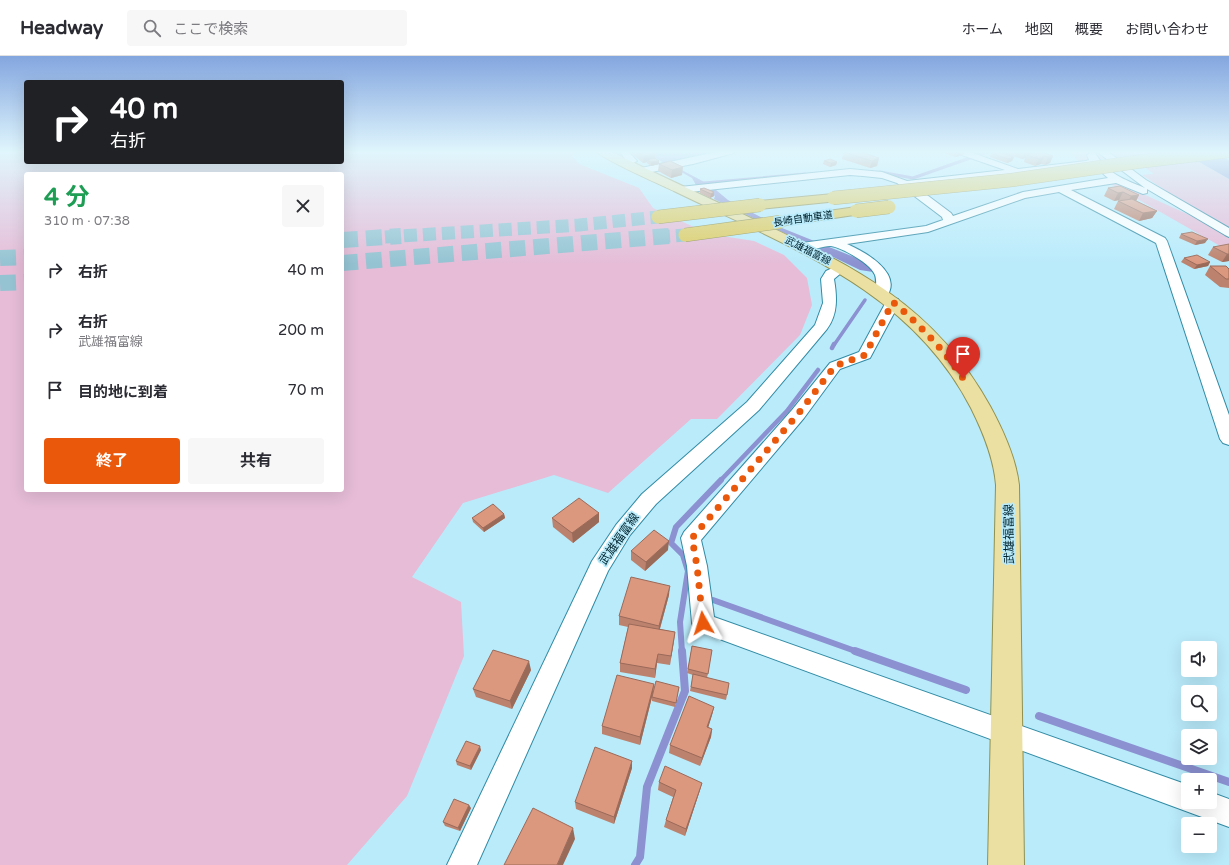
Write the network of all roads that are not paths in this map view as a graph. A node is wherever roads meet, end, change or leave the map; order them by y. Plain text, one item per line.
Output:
1 (687, 189) edge
2 (911, 189) edge
3 (925, 189) edge
4 (1015, 189) edge
5 (1060, 189) joint
6 (1136, 189) edge
7 (1153, 189) edge
8 (1196, 215) junction
9 (658, 217) tunnel mouth
10 (949, 221) junction
11 (1229, 233) edge
12 (685, 235) tunnel mouth
13 (832, 243) junction
14 (806, 247) junction
15 (841, 268) junction
16 (887, 298) junction
17 (1229, 439) edge
18 (1008, 734) junction
19 (1181, 796) edge
20 (1217, 809) edge
21 (1229, 813) edge
22 (462, 865) edge
23 (1006, 865) edge

1 - 14 main road, 武雄福富線
2 - 10 street
3 - 9 highway, 長崎自動車道, bridge
4 - 12 highway, 長崎自動車道, bridge
5 - 10 street
5 - 17 street
6 - 8 street
7 - 8 street
8 - 11 street
10 - 13 street
13 - 14 street
13 - 16 street
14 - 15 main road, 武雄福富線
15 - 16 main road, 武雄福富線
15 - 22 street, 武雄福富線
16 - 18 main road, 武雄福富線
16 - 18 street
18 - 19 street
18 - 23 main road, 武雄福富線
20 - 21 street

